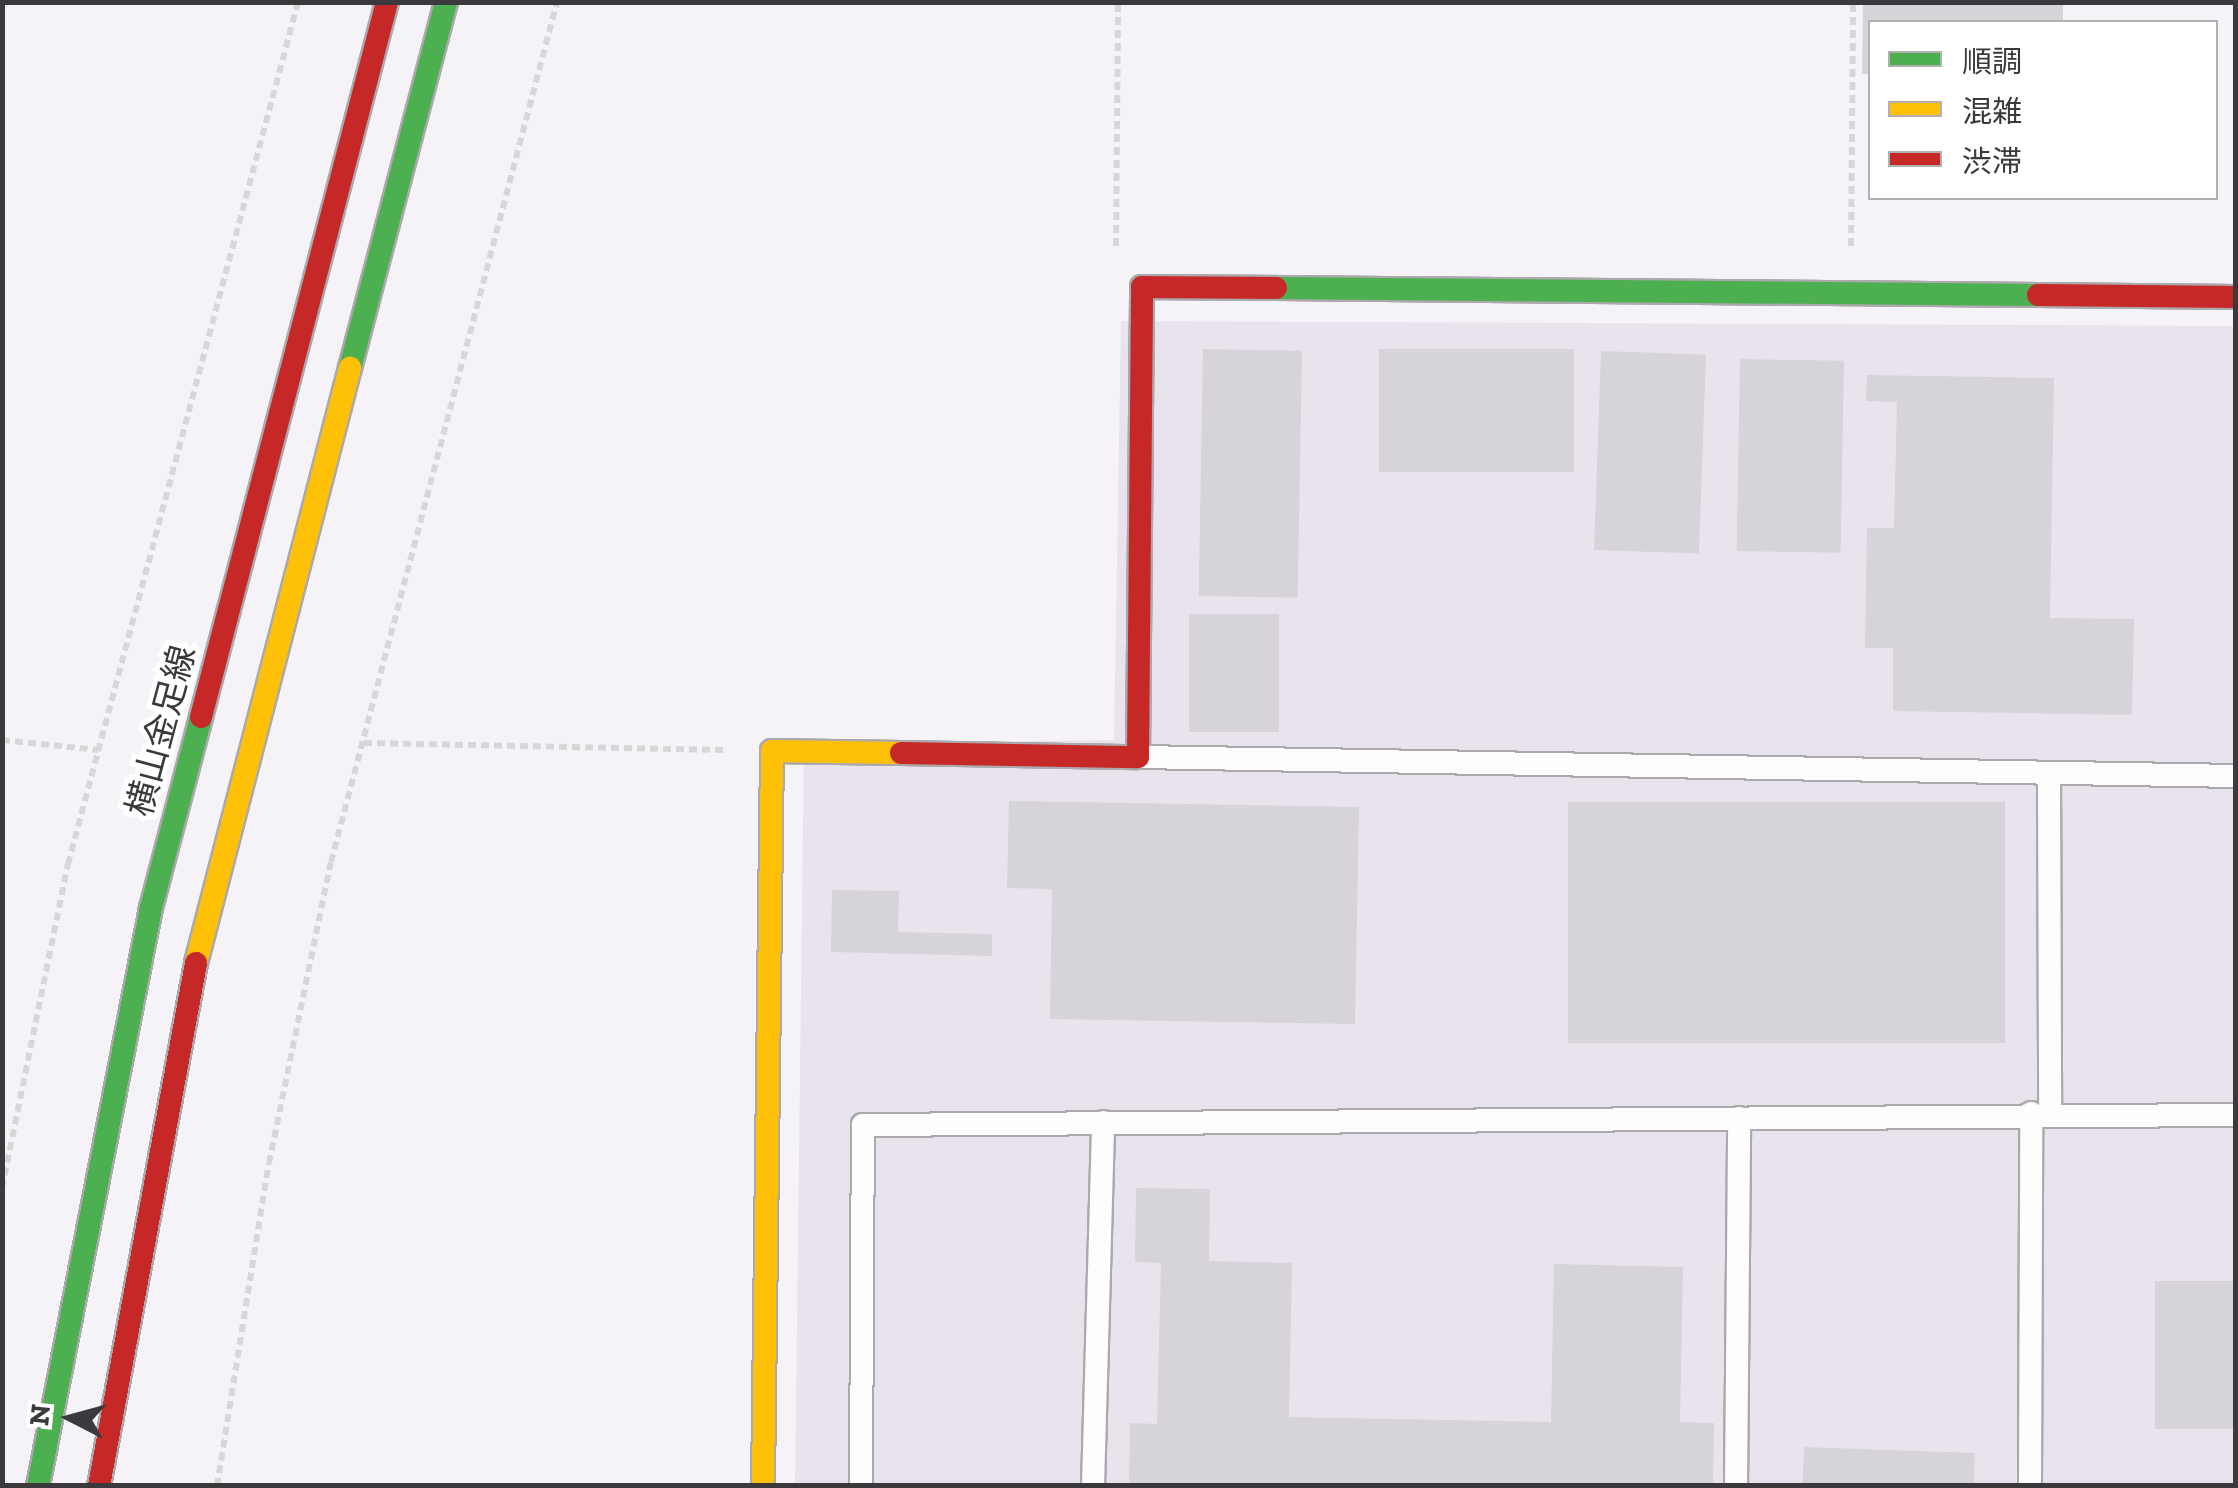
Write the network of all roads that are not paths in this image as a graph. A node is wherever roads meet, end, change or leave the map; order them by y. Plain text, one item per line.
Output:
1 (387, 2) edge
2 (446, 2) edge
3 (2236, 297) edge
4 (1138, 758) junction
5 (2050, 774) junction
6 (2236, 776) edge
7 (2041, 1114) junction
8 (2236, 1115) edge
9 (1739, 1118) junction
10 (1103, 1122) junction
11 (38, 1486) edge
12 (99, 1486) edge
13 (763, 1486) edge
14 (861, 1486) edge
15 (1093, 1486) edge
16 (1736, 1486) edge
17 (2030, 1486) edge

1 - 11 street, 横山金足線
2 - 12 street
3 - 4 street
4 - 5 lane
4 - 13 street
5 - 6 lane
5 - 7 lane
7 - 8 lane
7 - 9 lane
7 - 17 lane
9 - 10 lane
9 - 16 lane
10 - 14 lane
10 - 15 lane

